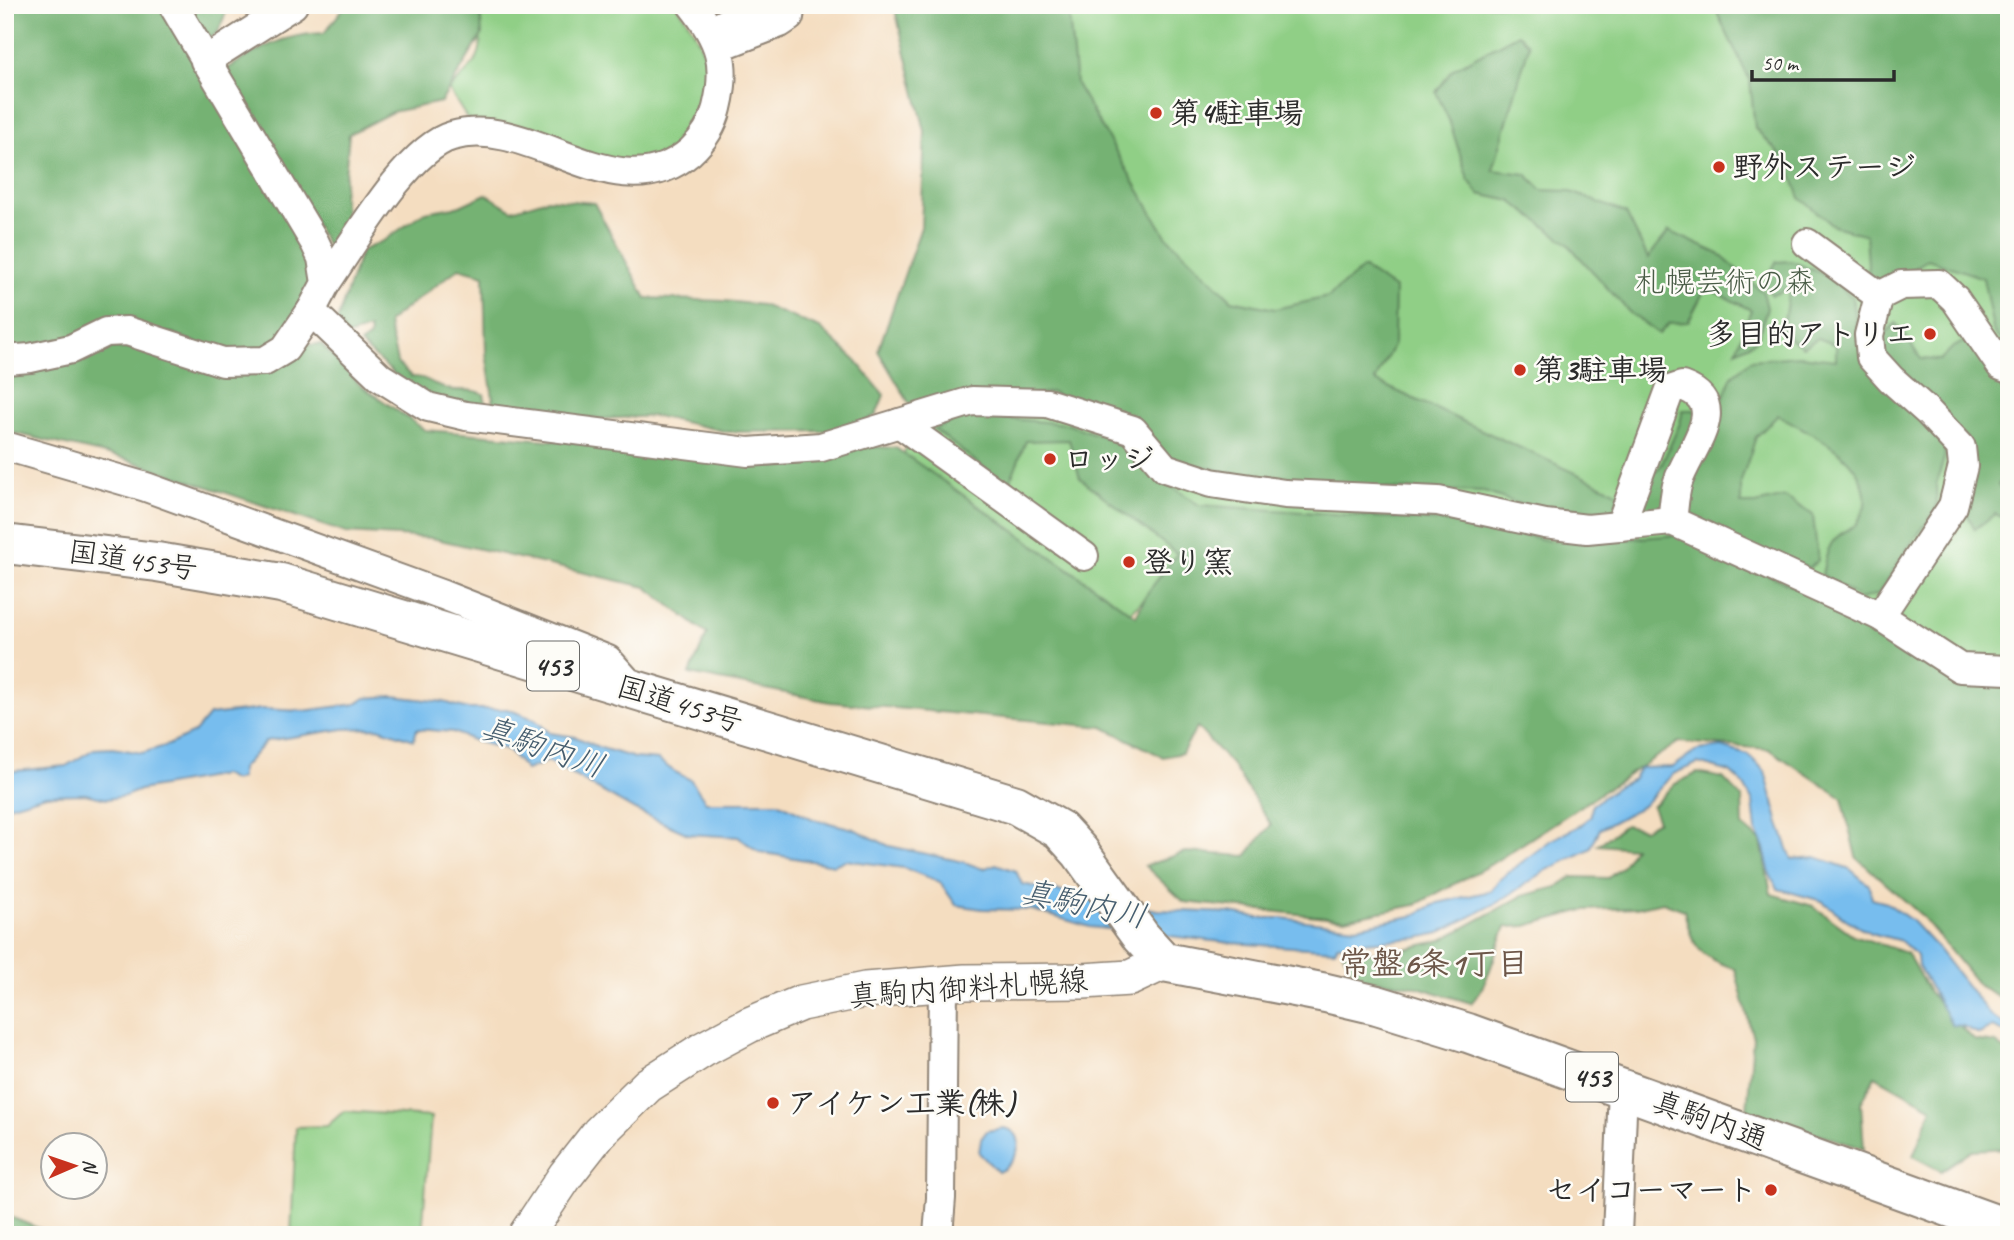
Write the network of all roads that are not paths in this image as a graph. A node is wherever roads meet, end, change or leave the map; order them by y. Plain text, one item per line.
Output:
1 (173, 5) edge
2 (293, 5) edge
3 (692, 5) edge
4 (760, 5) edge
5 (786, 5) edge
6 (714, 39) junction
7 (205, 61) junction
8 (1807, 243) dead end
9 (326, 283) junction
10 (1880, 296) junction
11 (311, 311) junction
12 (5, 360) edge
13 (2009, 369) edge
14 (899, 423) junction
15 (5, 446) edge
16 (1672, 521) junction
17 (1620, 526) junction
18 (5, 544) edge
19 (1084, 556) dead end
20 (1880, 616) junction
21 (2009, 670) edge
22 (636, 691) junction
23 (1152, 950) junction
24 (943, 984) junction
25 (1623, 1088) junction
26 (1966, 1225) edge
27 (2009, 1229) edge
28 (526, 1235) edge
29 (938, 1235) edge
30 (1617, 1235) edge

1 - 7 street
2 - 7 street
3 - 6 street
4 - 6 street
5 - 6 street
6 - 9 street
7 - 9 street
8 - 10 street
9 - 11 street
10 - 13 street
10 - 20 street
11 - 12 street
11 - 14 street
14 - 17 street
14 - 19 street
15 - 22 street
16 - 17 street
16 - 17 street
16 - 20 street
18 - 22 highway, 国道453号 / 453
20 - 21 street
22 - 23 highway, 国道453号 / 453
23 - 24 main road, 真駒内御料札幌線
23 - 25 highway, 真駒内通 / 453
24 - 28 main road, 真駒内御料札幌線
24 - 29 street
25 - 26 highway, 真駒内通 / 453
25 - 30 street
26 - 27 highway, 真駒内通 / 453

